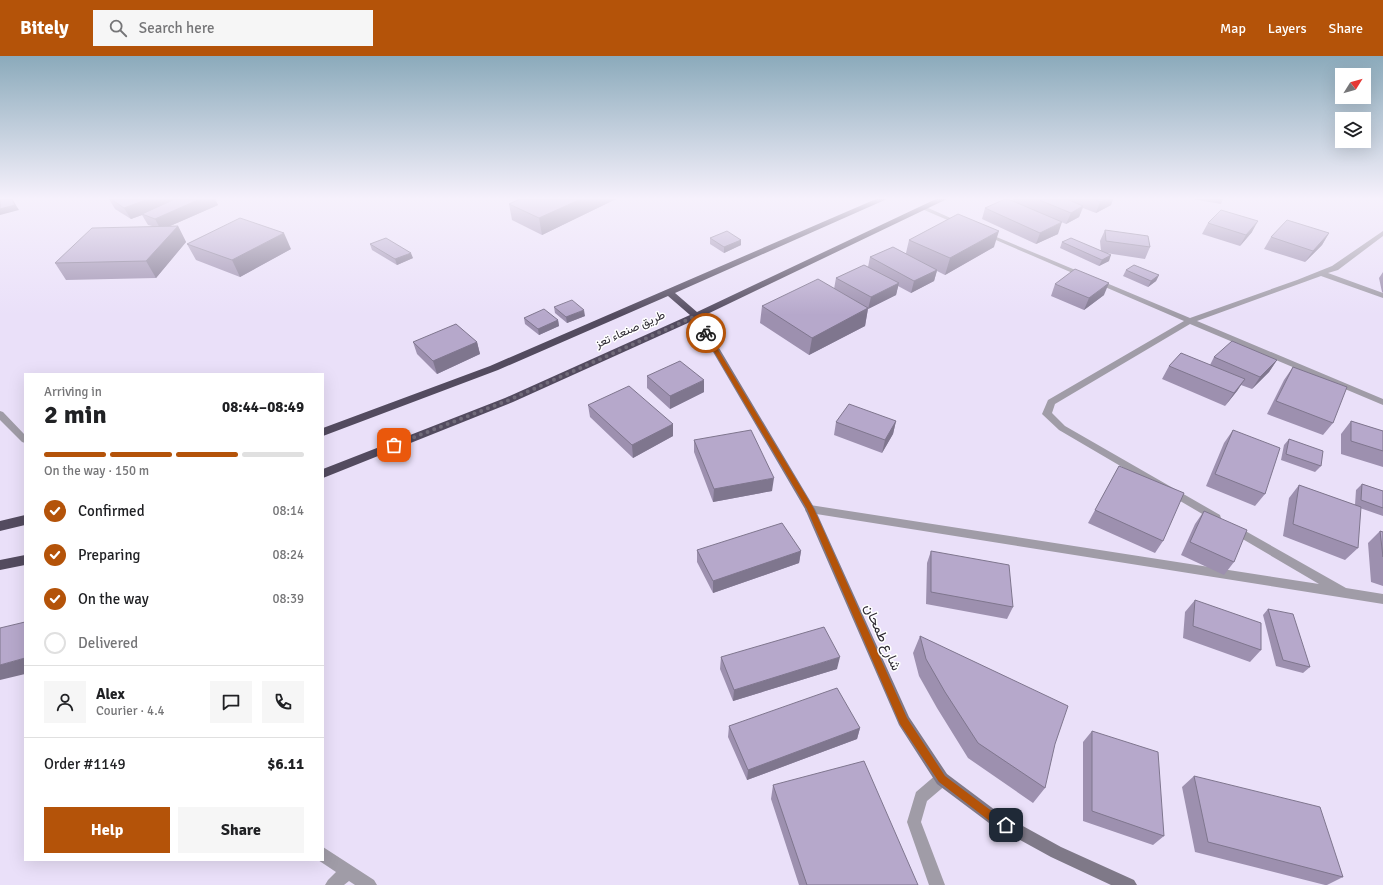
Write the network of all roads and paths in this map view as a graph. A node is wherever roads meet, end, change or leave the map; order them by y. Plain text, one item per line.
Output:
1 (793, 238) edge
2 (861, 238) edge
3 (994, 238) edge
4 (1376, 238) edge
5 (1320, 273) junction
6 (668, 292) junction
7 (1383, 296) edge
8 (696, 316) junction
9 (1189, 321) junction
10 (1383, 402) edge
11 (0, 414) edge
12 (324, 432) edge
13 (24, 439) edge
14 (324, 474) edge
15 (810, 509) junction
16 (24, 520) edge
17 (0, 526) edge
18 (24, 560) edge
19 (0, 565) edge
20 (1342, 592) junction
21 (1383, 599) edge
22 (942, 779) junction
23 (324, 856) edge
24 (348, 871) junction
25 (333, 885) edge
26 (369, 885) edge
27 (937, 885) edge
28 (1129, 885) edge

1 - 6 highway, طريق صنعاء تعز
2 - 8 highway, طريق صنعاء تعز
3 - 9 street
4 - 5 street
5 - 7 street
5 - 9 street
6 - 8 highway
6 - 12 highway, طريق صنعاء تعز
8 - 14 highway, طريق صنعاء تعز
8 - 15 street, شارع طمحان
9 - 10 street
9 - 20 street
11 - 13 street
15 - 20 street
15 - 22 street, شارع طمحان
16 - 17 highway
18 - 19 highway
20 - 21 street
22 - 27 street
22 - 28 street, شارع طمحان
23 - 24 street
24 - 25 street
24 - 26 street

